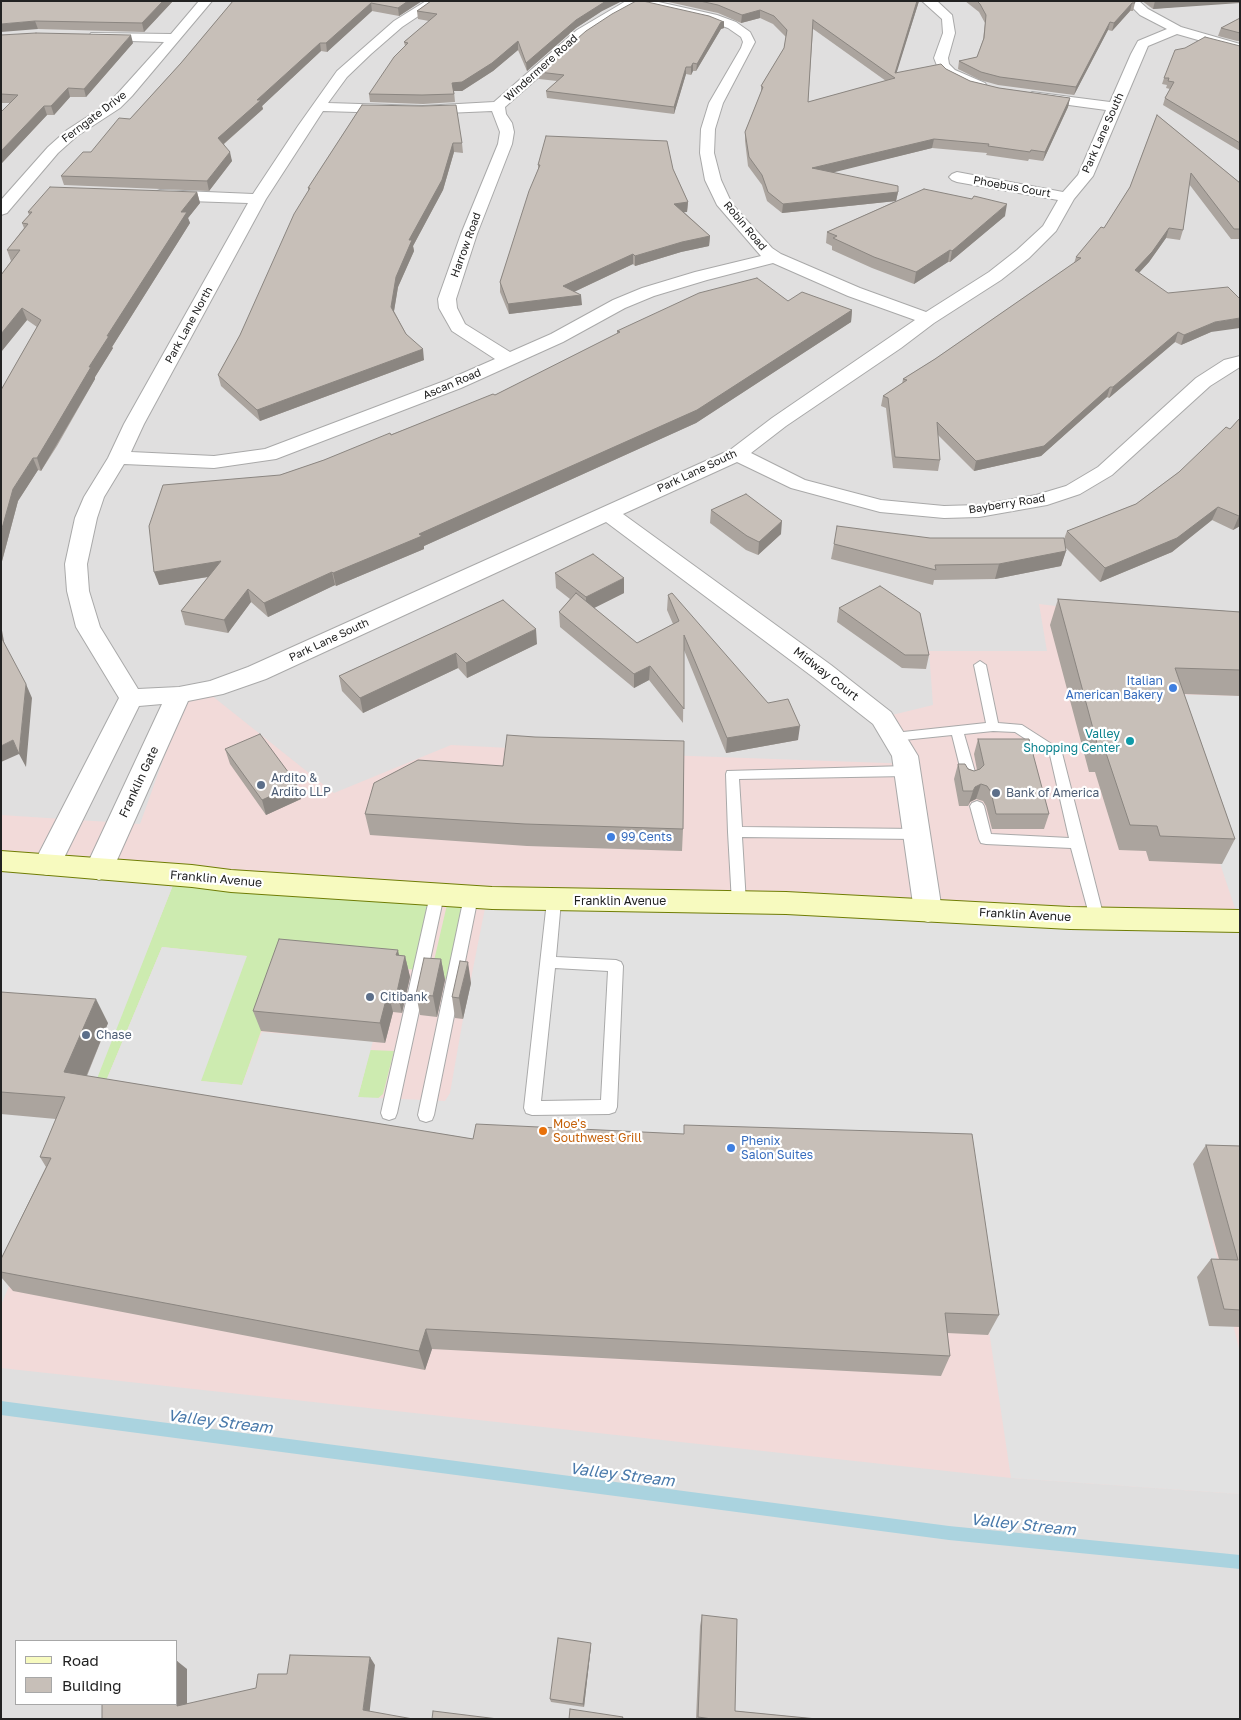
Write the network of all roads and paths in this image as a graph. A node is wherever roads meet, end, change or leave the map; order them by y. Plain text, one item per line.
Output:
1 (206, 1) edge
2 (636, 1) edge
3 (928, 1) edge
4 (1132, 1) edge
5 (428, 2) edge
6 (1177, 30) junction
7 (80, 36) edge
8 (174, 38) junction
9 (1240, 48) edge
10 (990, 89) edge
11 (1016, 94) edge
12 (498, 106) junction
13 (320, 107) junction
14 (1115, 107) junction
15 (957, 177) dead end
16 (19, 190) junction
17 (38, 191) dead end
18 (147, 194) edge
19 (1067, 197) junction
20 (258, 199) junction
21 (1, 210) edge
22 (775, 258) junction
23 (928, 319) junction
24 (508, 360) junction
25 (1240, 361) edge
26 (737, 454) junction
27 (118, 458) junction
28 (607, 512) junction
29 (980, 665) dead end
30 (179, 695) junction
31 (131, 698) junction
32 (992, 727) junction
33 (958, 731) junction
34 (894, 737) junction
35 (907, 771) junction
36 (970, 780) edge
37 (977, 806) dead end
38 (735, 832) junction
39 (916, 834) junction
40 (1077, 843) junction
41 (1, 861) edge
42 (47, 865) junction
43 (99, 868) junction
44 (437, 895) junction
45 (471, 897) junction
46 (554, 901) junction
47 (739, 902) junction
48 (928, 910) junction
49 (1097, 918) junction
50 (1240, 920) edge
51 (548, 962) junction
52 (389, 1113) dead end
53 (426, 1115) dead end

1 - 8 street, Ferngate Drive
2 - 12 street, Windermere Road
2 - 22 street, Robin Road
3 - 10 street
4 - 6 street
5 - 13 street, Park Lane North
6 - 9 street
6 - 14 street, Park Lane South
7 - 8 street
8 - 16 street, Ferngate Drive
11 - 14 street
12 - 13 street, Windermere Road
12 - 24 street, Harrow Road
13 - 20 street, Park Lane North
14 - 19 street, Park Lane South
15 - 19 street, Phoebus Court
16 - 17 street
16 - 21 street, Ferngate Drive
18 - 20 street
19 - 23 street, Park Lane South
20 - 27 street, Park Lane North
22 - 23 street, Robin Road
22 - 24 street, Ascan Road
23 - 26 street, Park Lane South
24 - 27 street, Ascan Road
25 - 26 street, Bayberry Road
26 - 28 street, Park Lane South
27 - 31 street, Park Lane North
28 - 30 street, Park Lane South
28 - 34 street, Midway Court
29 - 32 lane
30 - 31 street, Park Lane South
30 - 43 street, Franklin Gate
31 - 42 street
32 - 33 lane
32 - 40 lane
33 - 34 lane
33 - 36 lane
34 - 35 street, Midway Court
35 - 38 lane
35 - 39 street, Midway Court
37 - 40 lane
38 - 39 lane
38 - 47 lane
39 - 48 street, Midway Court
40 - 49 lane
41 - 42 main road, Franklin Avenue
42 - 43 main road, Franklin Avenue
43 - 44 main road, Franklin Avenue
44 - 45 main road, Franklin Avenue
44 - 52 lane
45 - 46 main road, Franklin Avenue
45 - 53 lane
46 - 47 main road, Franklin Avenue
46 - 51 lane
47 - 48 main road, Franklin Avenue
48 - 49 main road, Franklin Avenue
49 - 50 main road, Franklin Avenue
51 - 51 lane

